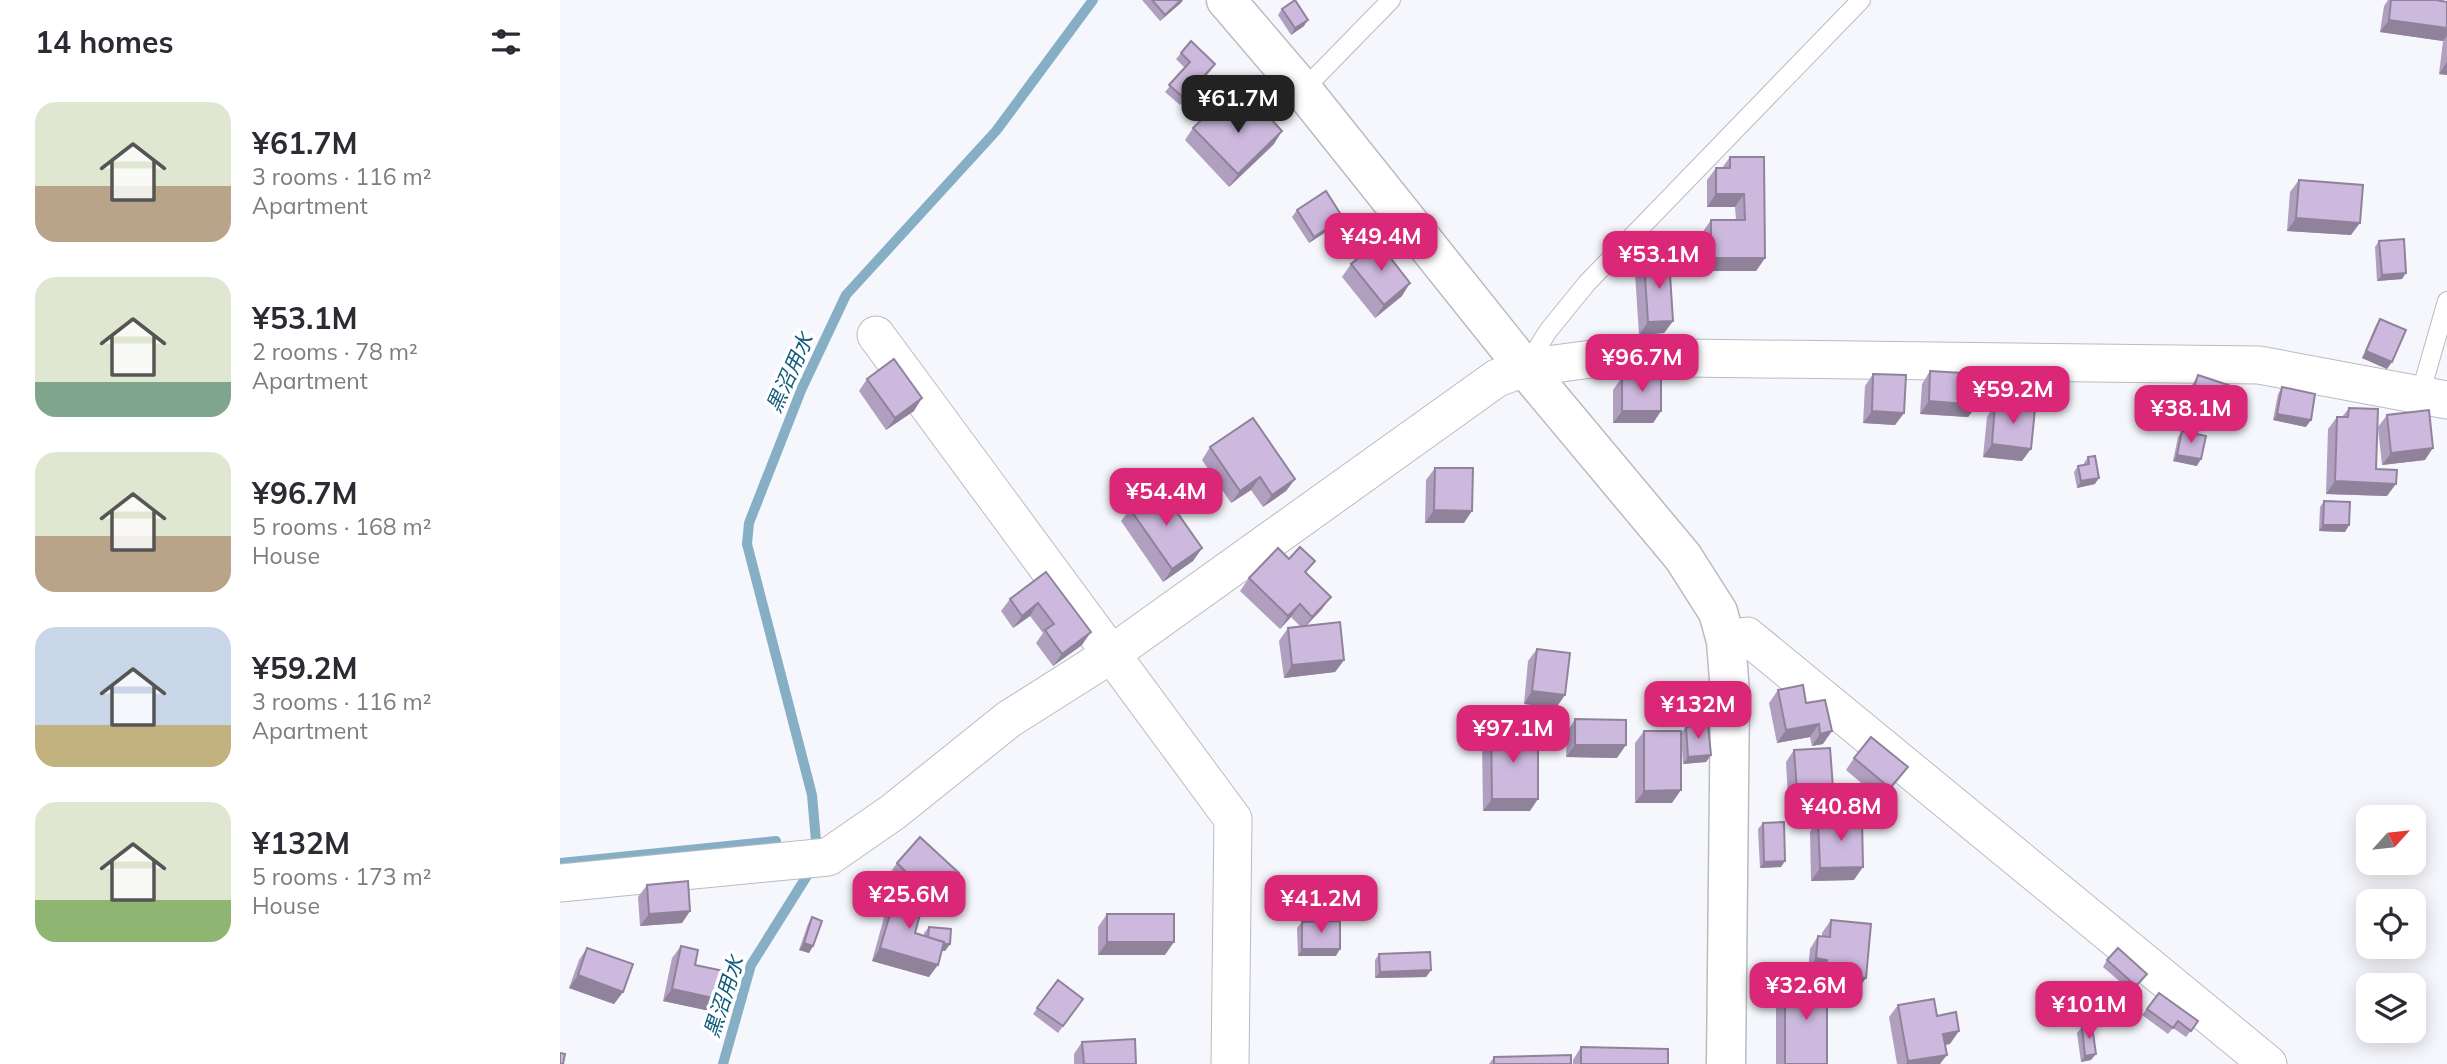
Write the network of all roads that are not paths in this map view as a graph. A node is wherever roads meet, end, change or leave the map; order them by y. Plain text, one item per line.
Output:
1 (1226, 0) edge
2 (1391, 0) edge
3 (1861, 0) edge
4 (1303, 90) junction
5 (2447, 301) edge
6 (876, 335) dead end
7 (1525, 368) junction
8 (2434, 398) edge
9 (1726, 641) junction
10 (1110, 655) junction
11 (560, 883) edge
12 (1230, 1064) edge
13 (1726, 1064) edge
14 (2268, 1064) edge

1 - 4 street
2 - 4 lane
3 - 7 lane
4 - 7 street
5 - 8 lane
6 - 10 street
7 - 8 street
7 - 9 street
7 - 10 street
9 - 13 street
9 - 14 street
10 - 11 street
10 - 12 street

